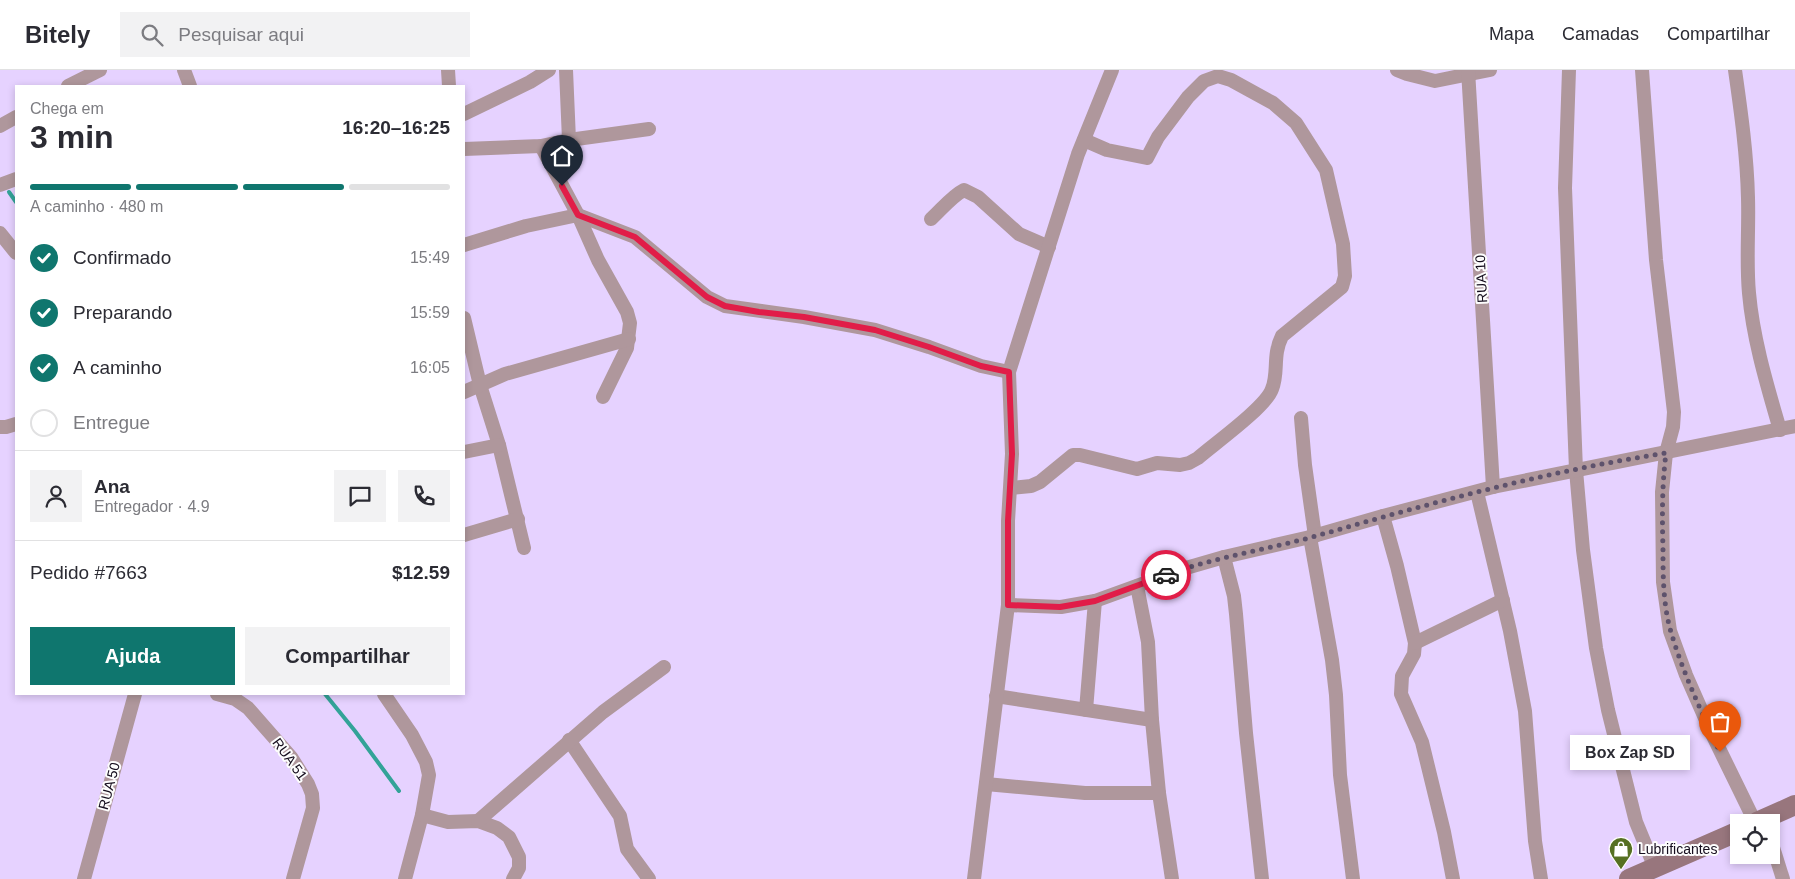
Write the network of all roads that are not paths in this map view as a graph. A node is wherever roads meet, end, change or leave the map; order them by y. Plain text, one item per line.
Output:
1 (100, 70) edge
2 (184, 70) edge
3 (448, 70) edge
4 (549, 70) edge
5 (566, 70) edge
6 (1112, 70) edge
7 (1397, 70) edge
8 (1490, 70) edge
9 (1569, 70) edge
10 (1642, 70) edge
11 (1736, 70) edge
12 (1468, 72) edge
13 (70, 85) edge
14 (190, 85) edge
15 (449, 85) edge
16 (465, 114) edge
17 (15, 118) edge
18 (0, 126) edge
19 (649, 128) dead end
20 (569, 140) junction
21 (1084, 140) junction
22 (541, 146) junction
23 (465, 149) edge
24 (15, 179) edge
25 (0, 185) edge
26 (578, 215) junction
27 (931, 219) dead end
28 (0, 235) edge
29 (465, 244) edge
30 (1049, 247) junction
31 (15, 252) edge
32 (465, 322) edge
33 (629, 339) junction
34 (1009, 372) junction
35 (480, 385) junction
36 (465, 392) edge
37 (603, 397) dead end
38 (1300, 418) dead end
39 (15, 424) edge
40 (1795, 426) edge
41 (0, 427) edge
42 (1780, 430) junction
43 (499, 445) junction
44 (465, 452) edge
45 (1666, 453) junction
46 (1576, 470) junction
47 (1493, 487) junction
48 (1011, 488) junction
49 (1477, 492) junction
50 (1383, 516) junction
51 (518, 519) junction
52 (465, 535) edge
53 (1312, 537) junction
54 (524, 548) dead end
55 (1224, 556) junction
56 (1137, 586) junction
57 (1503, 600) junction
58 (1095, 601) junction
59 (1008, 605) junction
60 (1415, 642) junction
61 (664, 666) dead end
62 (135, 695) edge
63 (221, 695) edge
64 (386, 695) edge
65 (996, 696) junction
66 (1086, 710) junction
67 (1152, 720) junction
68 (569, 740) junction
69 (986, 784) junction
70 (1159, 793) junction
71 (1795, 805) edge
72 (1752, 814) edge
73 (1774, 814) edge
74 (422, 815) junction
75 (1795, 815) edge
76 (478, 822) junction
77 (1780, 822) edge
78 (1730, 836) edge
79 (1730, 845) edge
80 (1778, 864) edge
81 (1656, 873) edge
82 (84, 879) edge
83 (293, 879) edge
84 (405, 879) edge
85 (513, 879) edge
86 (649, 879) edge
87 (974, 879) edge
88 (1172, 879) edge
89 (1262, 879) edge
90 (1353, 879) edge
91 (1453, 879) edge
92 (1541, 879) edge
93 (1628, 879) edge
94 (1783, 879) edge

1 - 13 street
2 - 14 street
3 - 15 street
4 - 16 street
5 - 20 street
6 - 21 street
7 - 12 street
8 - 12 street
9 - 46 street
10 - 45 street
11 - 42 street
12 - 47 street, RUA 10
17 - 18 street
19 - 20 street
20 - 22 street
21 - 30 street
21 - 48 street
22 - 23 street
22 - 26 street
24 - 25 street
26 - 29 street
26 - 33 street
26 - 34 street
27 - 30 street
28 - 31 street
30 - 34 street
32 - 35 street
33 - 35 street
33 - 37 street
34 - 48 street
35 - 36 street
35 - 43 street
38 - 53 street
39 - 41 street
40 - 42 street
42 - 45 street
43 - 44 street
43 - 51 street
45 - 46 street
45 - 72 street
46 - 47 street
46 - 81 street
47 - 49 street
48 - 59 street
49 - 50 street
49 - 57 street
50 - 53 street
50 - 60 street
51 - 52 street
51 - 54 street
53 - 55 street
53 - 90 street
55 - 56 street
55 - 89 street
56 - 58 street
56 - 67 street
57 - 60 street
57 - 92 street
58 - 59 street
58 - 66 street
59 - 65 street
60 - 91 street
61 - 68 street
62 - 82 street, RUA 50
63 - 83 street, RUA 51
64 - 74 street
65 - 66 street
65 - 69 street
66 - 67 street
67 - 70 street
68 - 76 street
68 - 86 street
69 - 70 street
69 - 87 street
70 - 88 street
71 - 73 main road
74 - 76 street
74 - 84 street
75 - 77 main road
76 - 85 street
78 - 81 main road
79 - 81 main road
80 - 94 street
81 - 93 main road

